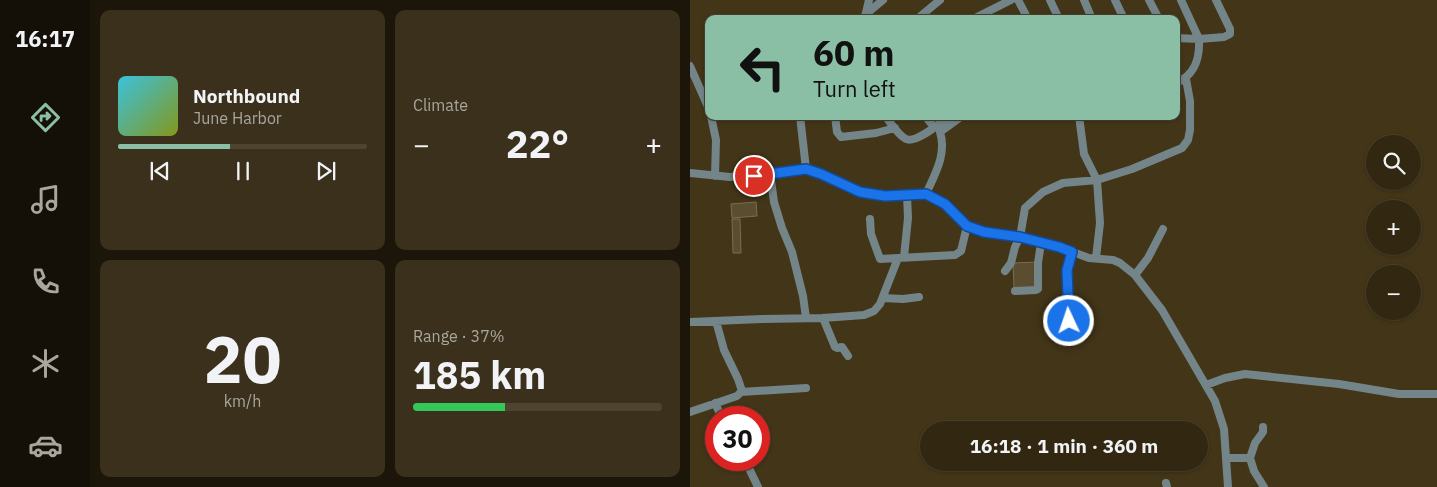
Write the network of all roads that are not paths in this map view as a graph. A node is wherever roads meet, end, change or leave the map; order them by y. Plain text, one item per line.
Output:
1 (869, 0) edge
2 (883, 0) edge
3 (940, 0) edge
4 (1011, 0) edge
5 (1018, 0) edge
6 (1050, 0) edge
7 (1084, 0) edge
8 (1115, 0) edge
9 (1149, 0) edge
10 (1181, 0) edge
11 (1216, 0) edge
12 (865, 15) edge
13 (867, 15) edge
14 (922, 15) edge
15 (981, 15) edge
16 (1026, 15) edge
17 (1057, 15) edge
18 (1090, 15) edge
19 (1122, 15) edge
20 (1157, 15) edge
21 (1180, 38) edge
22 (1199, 39) junction
23 (690, 66) edge
24 (1186, 79) junction
25 (1180, 81) edge
26 (705, 99) edge
27 (712, 120) edge
28 (800, 120) edge
29 (836, 120) edge
30 (888, 120) edge
31 (928, 120) edge
32 (944, 120) edge
33 (956, 120) edge
34 (1080, 120) edge
35 (934, 127) junction
36 (895, 128) junction
37 (806, 169) junction
38 (690, 172) edge
39 (770, 173) junction
40 (715, 176) junction
41 (1097, 180) junction
42 (926, 194) junction
43 (908, 195) junction
44 (870, 219) dead end
45 (967, 226) junction
46 (1163, 229) dead end
47 (1020, 237) junction
48 (1041, 243) junction
49 (1072, 252) junction
50 (901, 257) junction
51 (1096, 258) junction
52 (1005, 271) dead end
53 (1134, 275) junction
54 (1015, 291) dead end
55 (919, 297) dead end
56 (883, 298) junction
57 (806, 318) junction
58 (822, 318) junction
59 (716, 320) junction
60 (1069, 321) dead end
61 (690, 322) edge
62 (848, 356) dead end
63 (1206, 385) junction
64 (806, 388) dead end
65 (741, 392) junction
66 (1437, 394) edge
67 (715, 403) junction
68 (716, 406) edge
69 (690, 412) edge
70 (1263, 427) dead end
71 (1227, 458) junction
72 (1250, 458) junction
73 (751, 471) edge
74 (758, 487) edge
75 (1228, 487) edge
76 (1264, 487) edge

1 - 12 street
2 - 13 street
3 - 14 street
4 - 15 street
5 - 16 street
6 - 17 street
7 - 18 street
8 - 19 street
9 - 20 street
10 - 22 street
11 - 22 street
21 - 22 street
22 - 24 street
23 - 26 street
24 - 25 street
24 - 41 street
27 - 40 street
28 - 37 street
29 - 36 street
30 - 36 street
31 - 35 street
32 - 35 street
33 - 42 street
34 - 41 street
35 - 36 street
37 - 39 street
37 - 43 street
38 - 40 street
39 - 40 street
39 - 57 street
41 - 47 street
41 - 51 street
42 - 43 street
42 - 45 street
43 - 50 street
44 - 50 street
45 - 47 street
45 - 50 street
46 - 53 street
47 - 48 street
47 - 52 street
48 - 49 street
48 - 54 street
49 - 51 street
49 - 60 street
50 - 56 street
51 - 53 street
53 - 63 street
55 - 56 street
56 - 58 street
57 - 58 street
57 - 59 street
58 - 62 street
59 - 61 street
59 - 65 street
63 - 66 street
63 - 71 street
64 - 65 street
65 - 67 street
67 - 68 street
67 - 69 street
70 - 72 street
71 - 72 street
71 - 75 street
72 - 76 street
73 - 74 street

